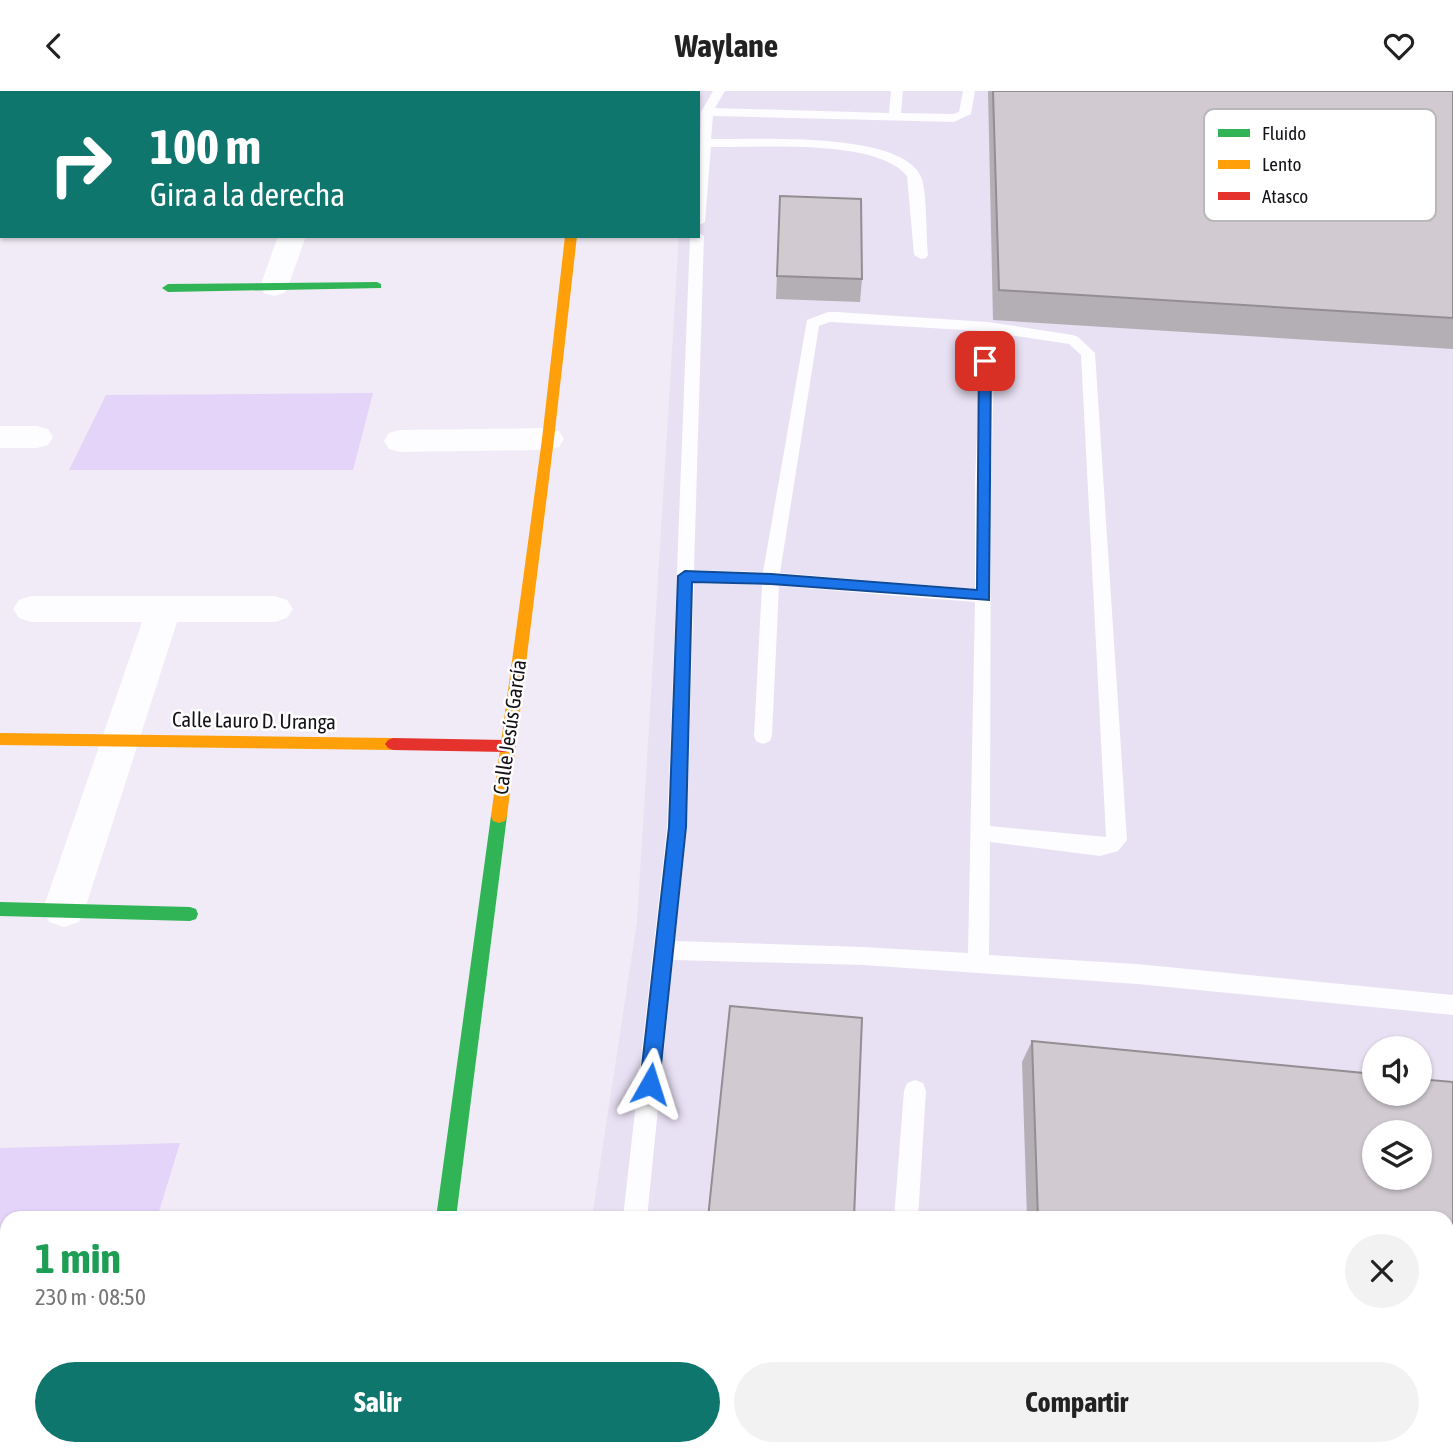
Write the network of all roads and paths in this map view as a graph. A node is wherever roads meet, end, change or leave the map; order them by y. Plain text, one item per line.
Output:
1 (719, 91) edge
2 (897, 91) edge
3 (969, 91) edge
4 (707, 112) junction
5 (895, 116) junction
6 (703, 143) junction
7 (700, 190) edge
8 (291, 238) edge
9 (571, 238) edge
10 (697, 238) edge
11 (921, 255) dead end
12 (377, 286) dead end
13 (274, 287) junction
14 (169, 288) dead end
15 (988, 327) junction
16 (0, 437) edge
17 (37, 437) dead end
18 (548, 439) junction
19 (400, 441) dead end
20 (685, 576) junction
21 (771, 579) junction
22 (984, 596) junction
23 (31, 609) dead end
24 (164, 609) junction
25 (275, 609) dead end
26 (763, 736) dead end
27 (0, 739) edge
28 (122, 739) junction
29 (506, 746) junction
30 (981, 832) junction
31 (0, 909) edge
32 (64, 909) junction
33 (190, 914) dead end
34 (664, 950) junction
35 (978, 964) junction
36 (1453, 1005) edge
37 (915, 1091) dead end
38 (447, 1211) edge
39 (636, 1211) edge
40 (906, 1211) edge

1 - 4 lane
2 - 5 lane
3 - 5 lane
4 - 5 lane
4 - 6 lane
6 - 7 lane
6 - 11 lane
8 - 13 street
9 - 18 street, Calle Jesús García
10 - 20 lane
12 - 13 street
13 - 14 street
15 - 21 lane
15 - 22 lane
15 - 30 lane
16 - 17 street
18 - 19 street
18 - 29 street, Calle Jesús García
20 - 21 lane
20 - 34 lane
21 - 22 lane
21 - 26 lane
22 - 30 lane
23 - 24 street
24 - 25 street
24 - 28 street
27 - 28 street, Calle Lauro D. Uranga
28 - 29 street, Calle Lauro D. Uranga
28 - 32 street
29 - 38 street, Calle Jesús García
30 - 35 lane
31 - 32 street
32 - 33 street
34 - 35 lane
34 - 39 lane
35 - 36 lane
37 - 40 lane

